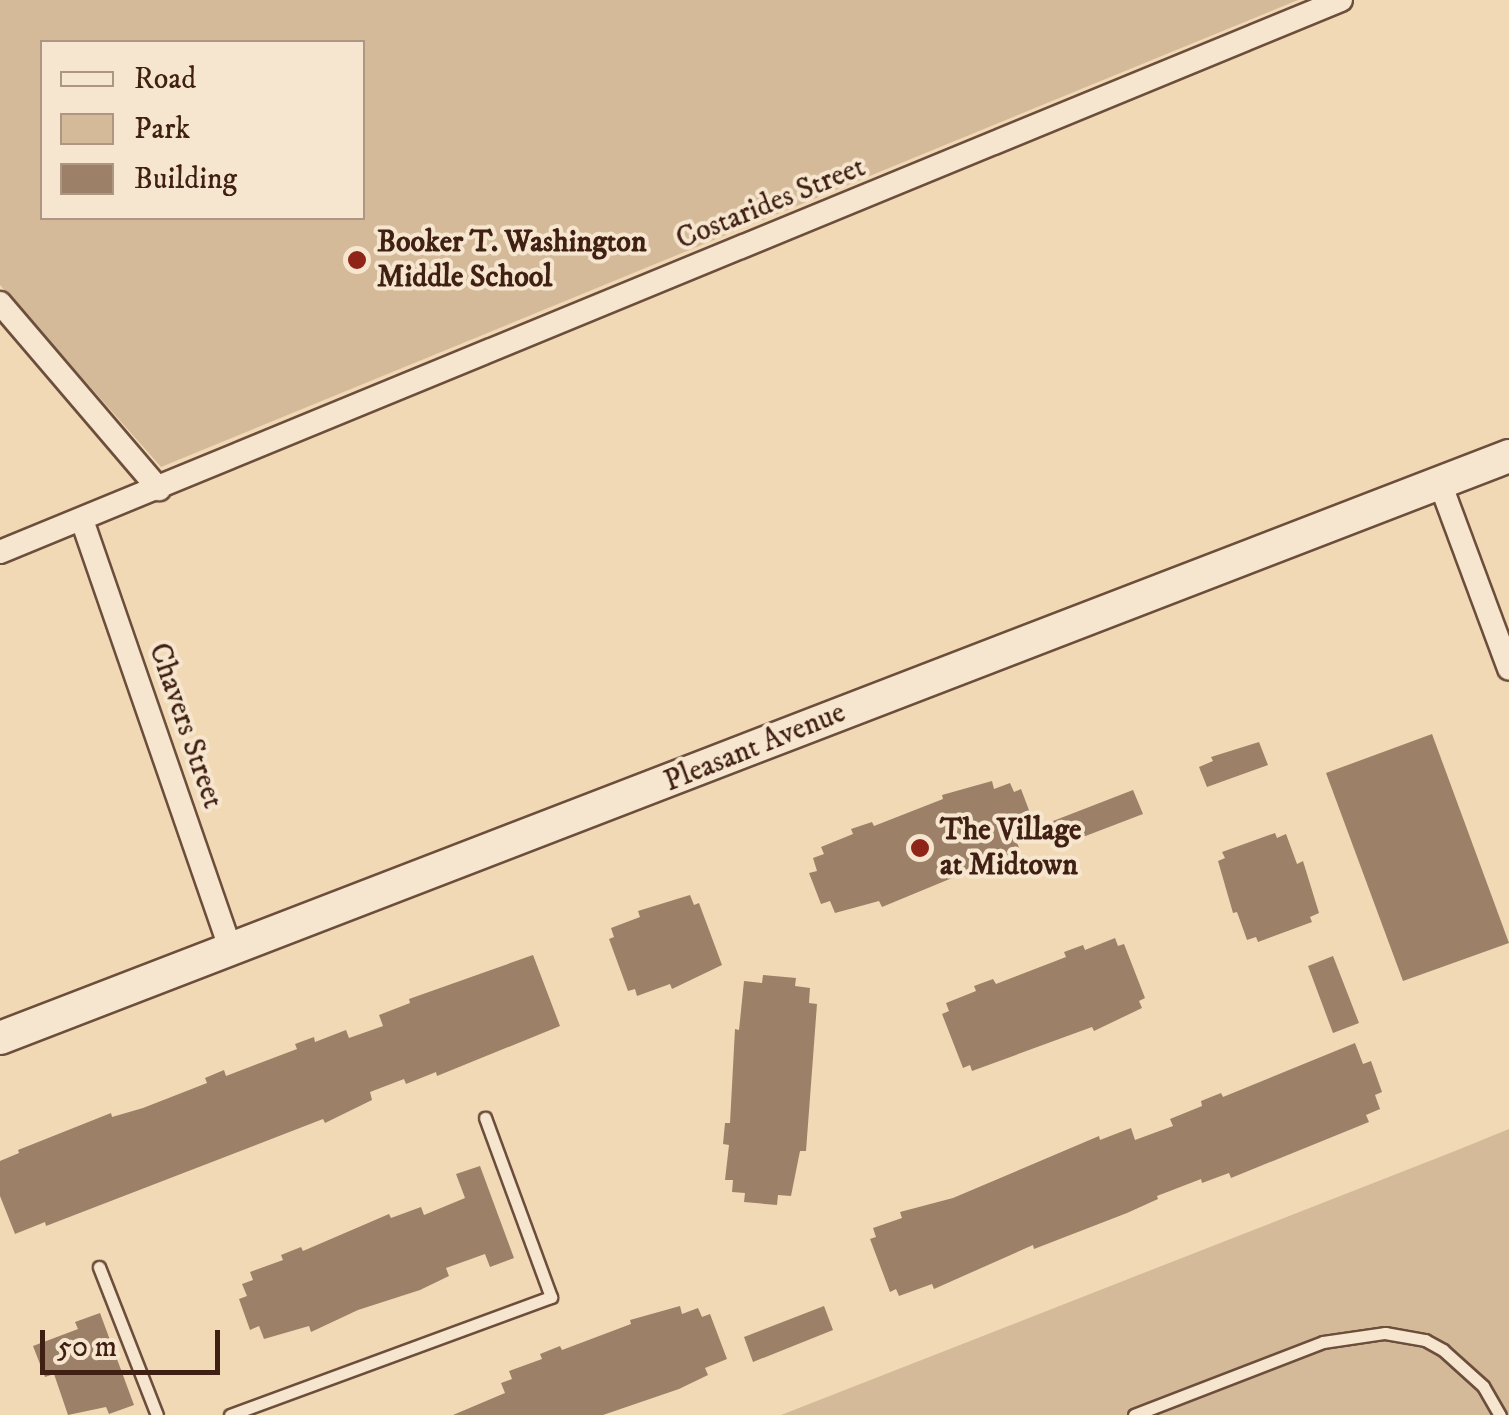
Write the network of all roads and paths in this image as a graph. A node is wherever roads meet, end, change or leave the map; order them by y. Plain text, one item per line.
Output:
1 (1342, 0) edge
2 (0, 302) edge
3 (1509, 456) edge
4 (1440, 483) junction
5 (158, 489) junction
6 (82, 520) junction
7 (0, 552) edge
8 (1509, 669) edge
9 (231, 951) junction
10 (0, 1038) edge
11 (485, 1118) dead end
12 (99, 1267) dead end
13 (156, 1415) edge
14 (230, 1415) edge
15 (1134, 1415) edge
16 (1500, 1415) edge

1 - 5 street, Costarides Street
2 - 5 street
3 - 4 street, Pleasant Avenue
4 - 8 street
4 - 9 street, Pleasant Avenue
5 - 6 street, Costarides Street
6 - 7 street, Costarides Street
6 - 9 street, Chavers Street
9 - 10 street, Pleasant Avenue
11 - 14 lane
12 - 13 lane
15 - 16 lane

